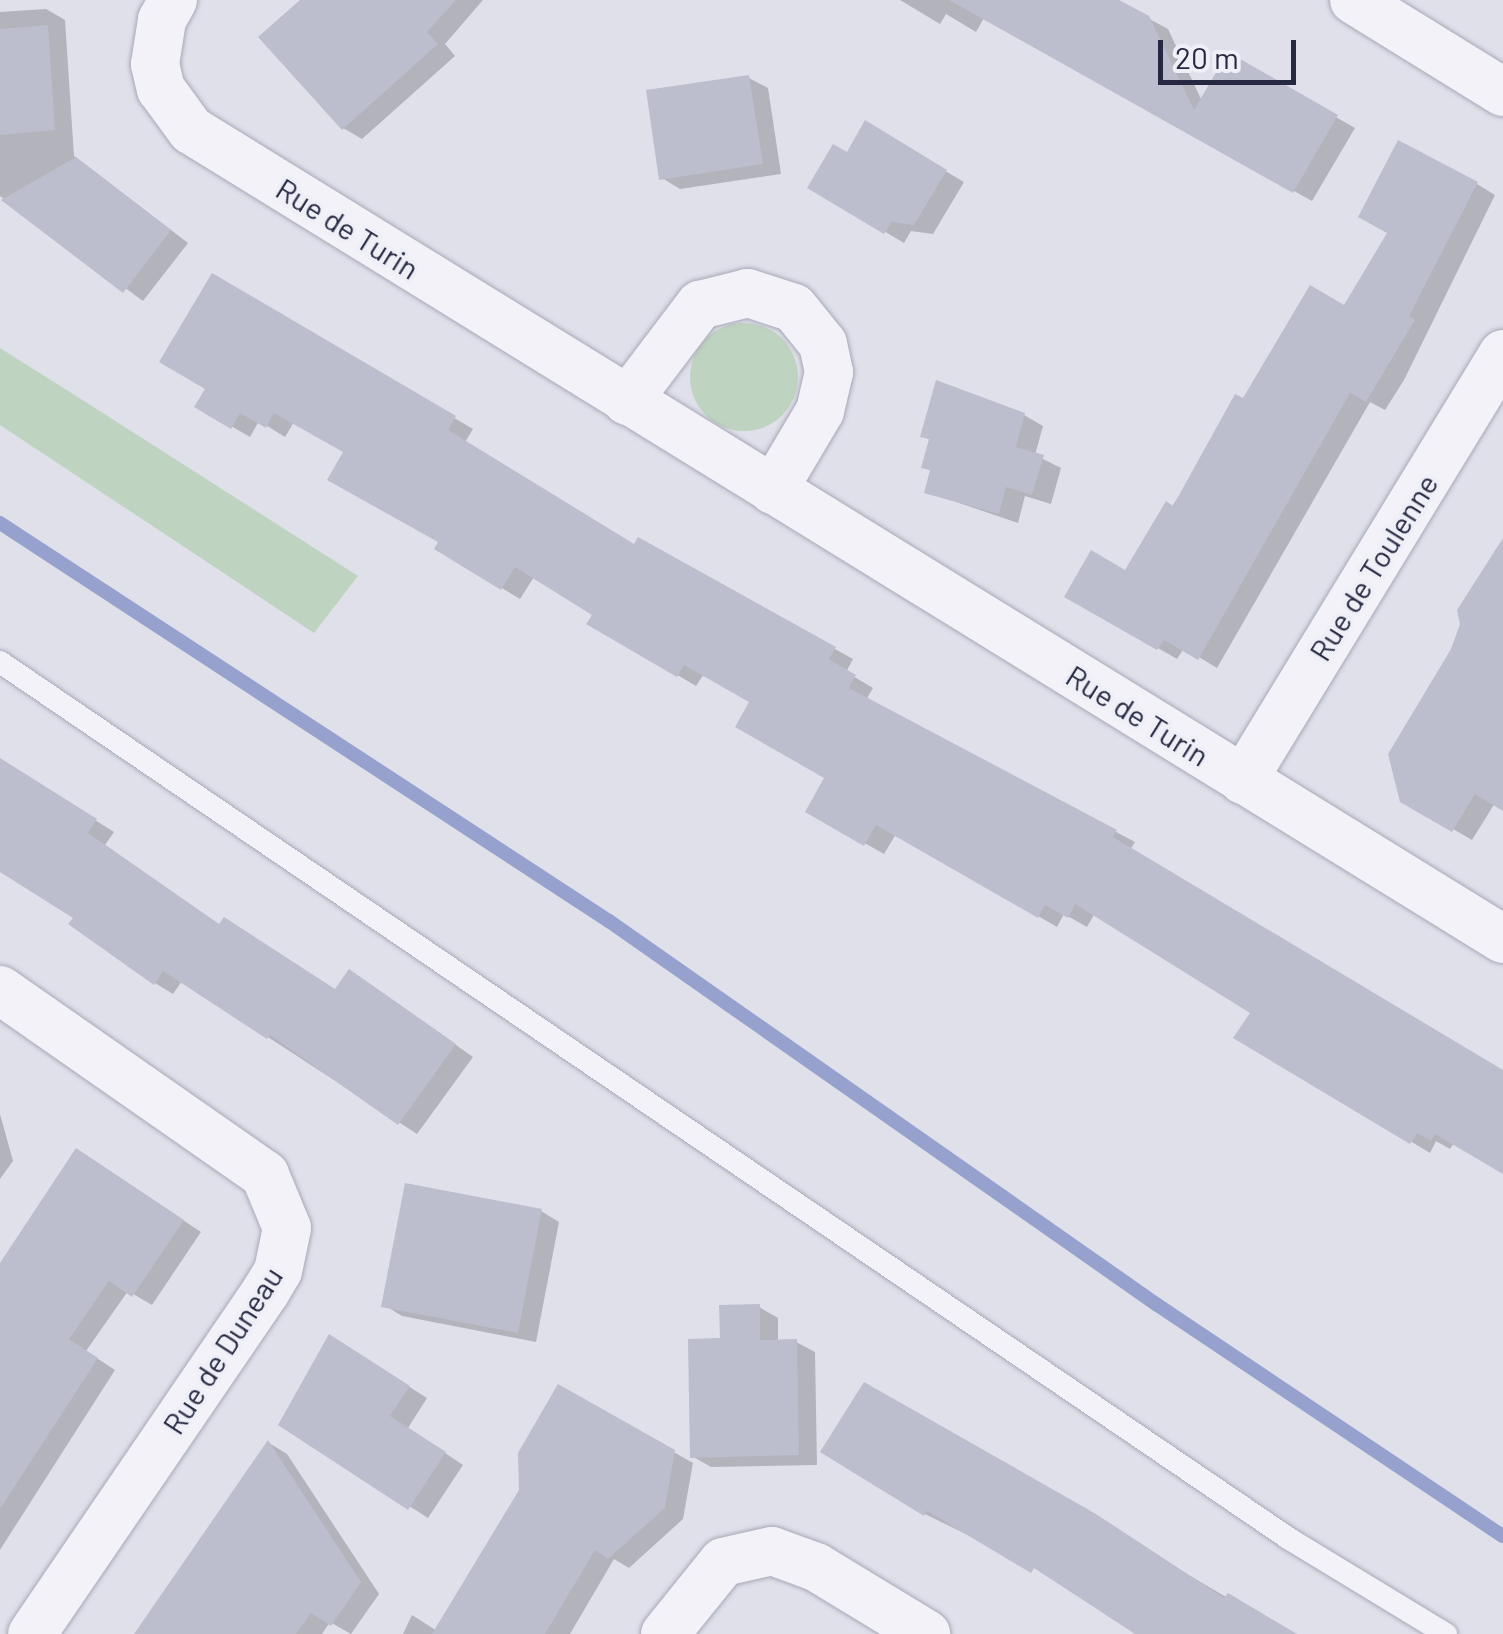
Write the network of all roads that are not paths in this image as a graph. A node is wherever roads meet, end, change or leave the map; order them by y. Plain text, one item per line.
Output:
1 (173, 0) edge
2 (1354, 0) edge
3 (1503, 92) edge
4 (1503, 354) edge
5 (628, 401) junction
6 (773, 490) junction
7 (0, 662) edge
8 (1243, 780) junction
9 (1503, 939) edge
10 (0, 990) edge
11 (32, 1634) edge
12 (665, 1634) edge
13 (926, 1634) edge
14 (1446, 1634) edge

1 - 5 street, Rue de Turin
2 - 3 street
4 - 8 street, Rue de Toulenne
5 - 6 street, Rue de Turin
5 - 6 street
6 - 8 street, Rue de Turin
7 - 14 lane
8 - 9 street, Rue de Turin
10 - 11 street, Rue de Duneau
12 - 13 street

